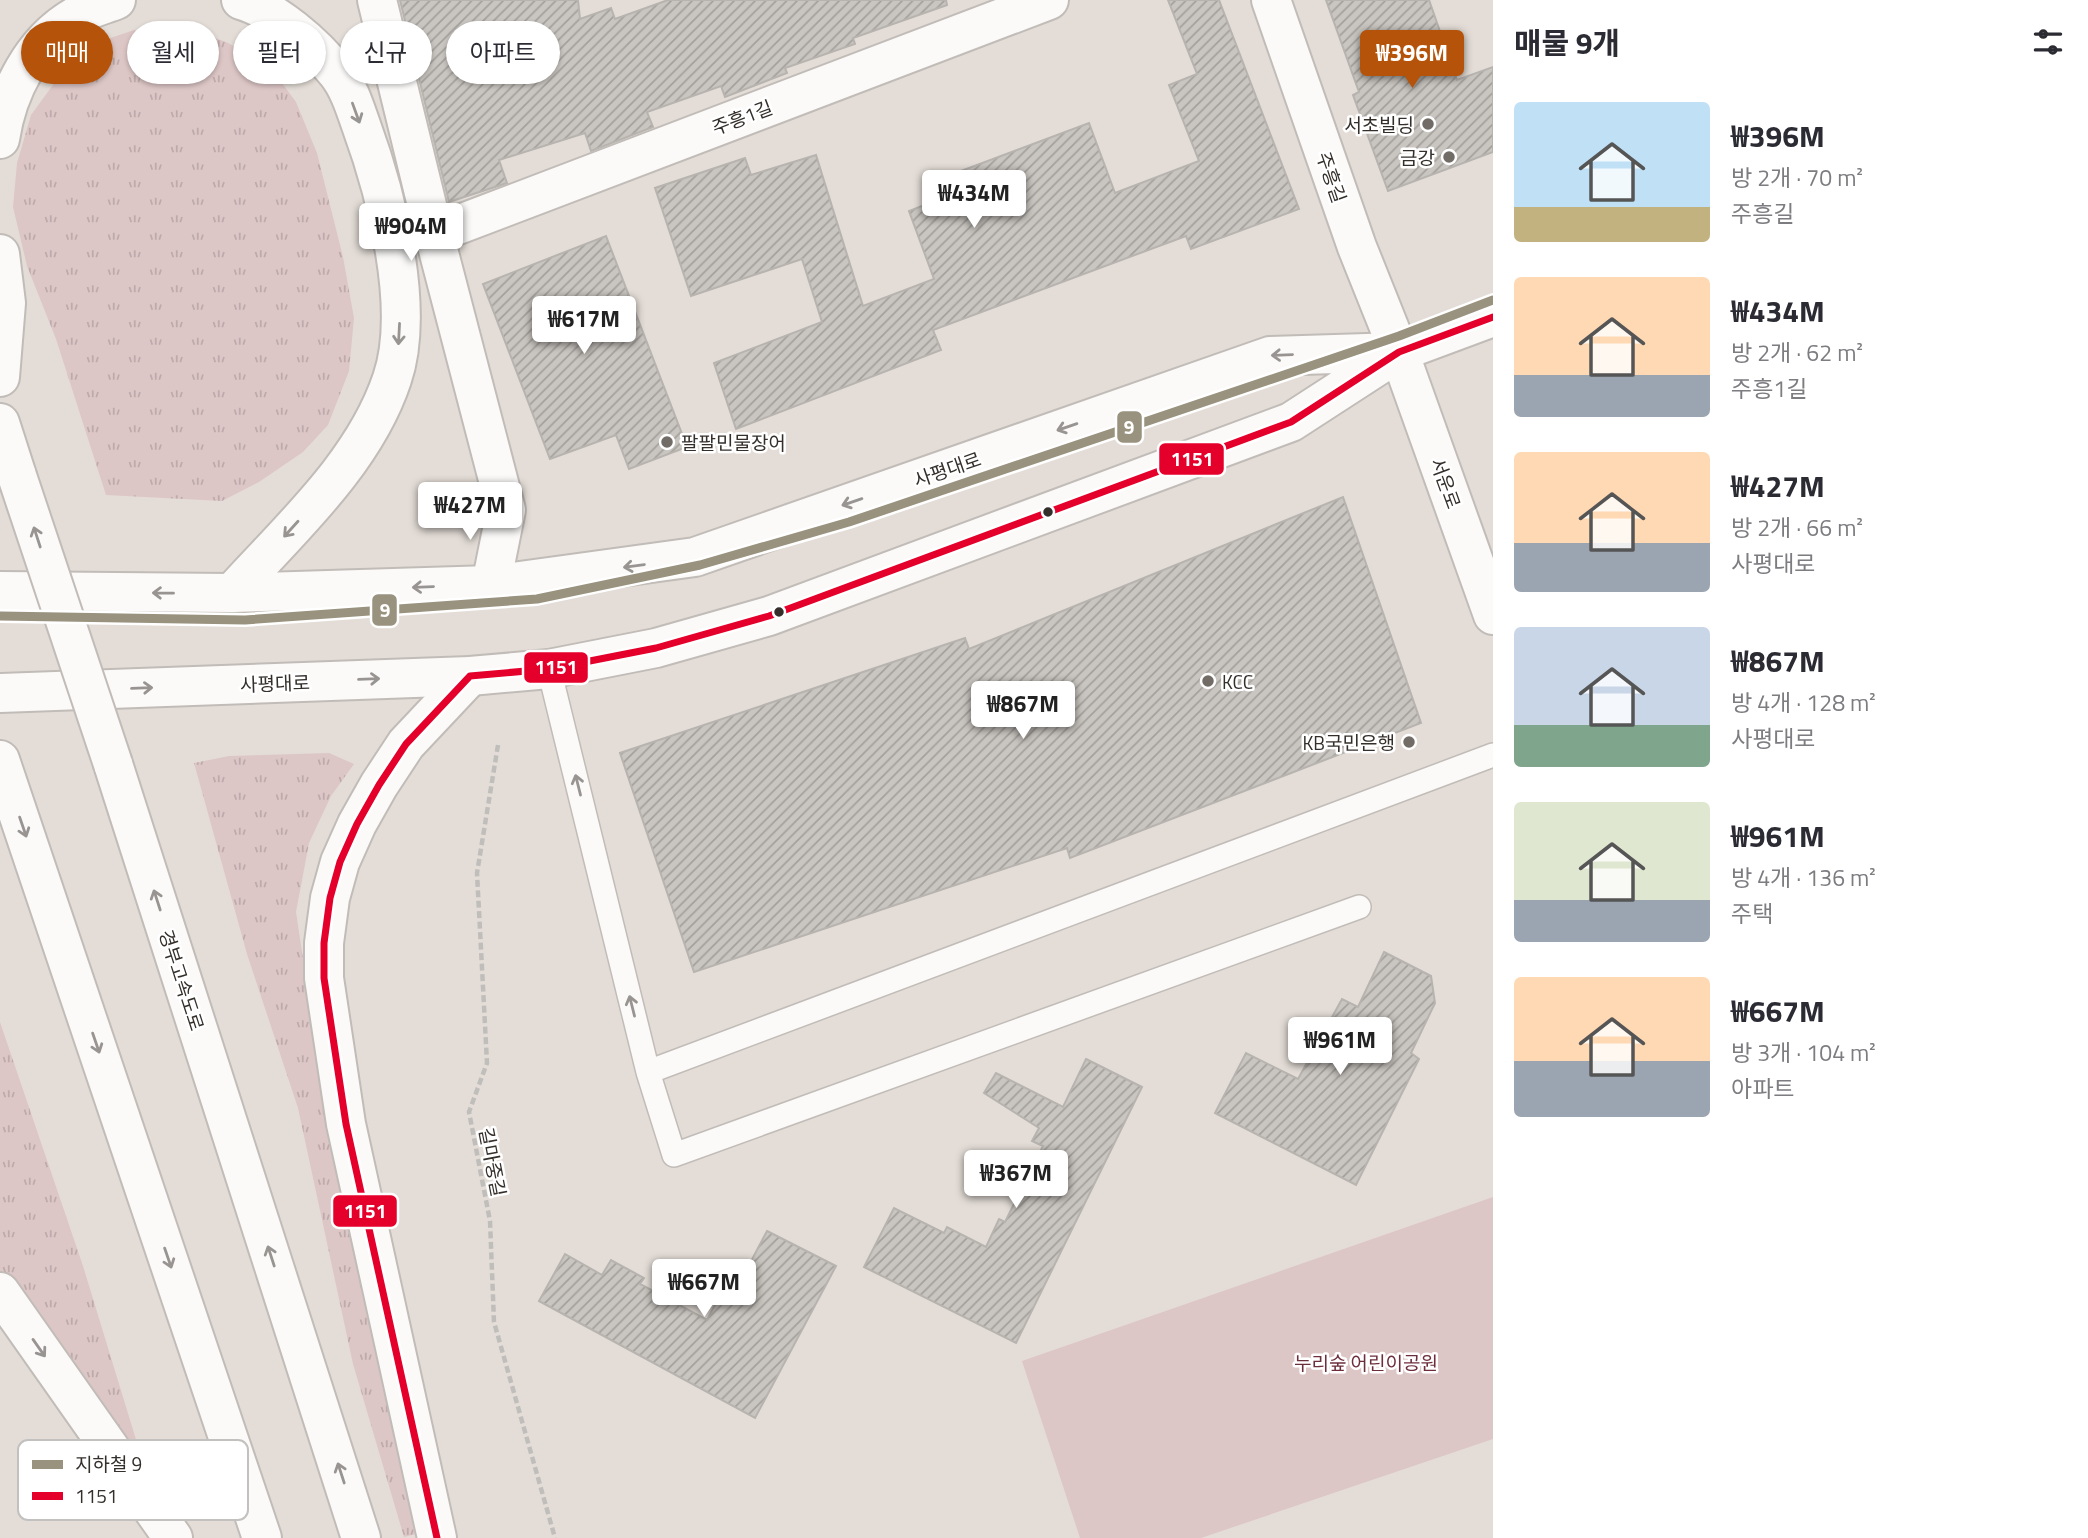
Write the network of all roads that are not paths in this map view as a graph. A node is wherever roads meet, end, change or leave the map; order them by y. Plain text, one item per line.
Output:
1 (116, 0) edge
2 (241, 0) edge
3 (377, 0) edge
4 (1049, 0) edge
5 (1271, 0) edge
6 (0, 139) edge
7 (435, 234) junction
8 (0, 254) edge
9 (1493, 317) edge
10 (1399, 352) junction
11 (0, 377) edge
12 (0, 423) edge
13 (491, 585) junction
14 (0, 591) edge
15 (232, 593) junction
16 (1493, 615) edge
17 (549, 669) junction
18 (470, 676) junction
19 (0, 693) edge
20 (1493, 755) edge
21 (0, 761) edge
22 (1359, 907) dead end
23 (648, 1072) junction
24 (0, 1292) edge
25 (104, 1440) edge
26 (229, 1440) edge
27 (248, 1496) edge
28 (160, 1520) edge
29 (173, 1538) edge
30 (262, 1538) edge
31 (361, 1538) edge
32 (437, 1538) edge

1 - 6 main road
2 -> 15 main road
3 - 7 main road
4 - 7 main road, 주흥1길
5 - 10 main road, 주흥길
7 - 13 main road
8 - 11 main road
9 - 10 main road, 사평대로
10 -> 13 main road, 사평대로
10 - 16 main road, 서운로
10 - 17 main road, 사평대로
31 -> 12 main road, 경부고속도로, bridge
13 -> 15 main road, 사평대로
15 -> 14 main road, 사평대로
17 - 18 main road, 사평대로
23 -> 17 lane
19 -> 18 main road, 사평대로
18 - 32 main road
20 - 23 lane
21 -> 26 main road
22 - 23 lane
24 -> 25 main road
27 -> 30 main road
28 -> 29 main road

